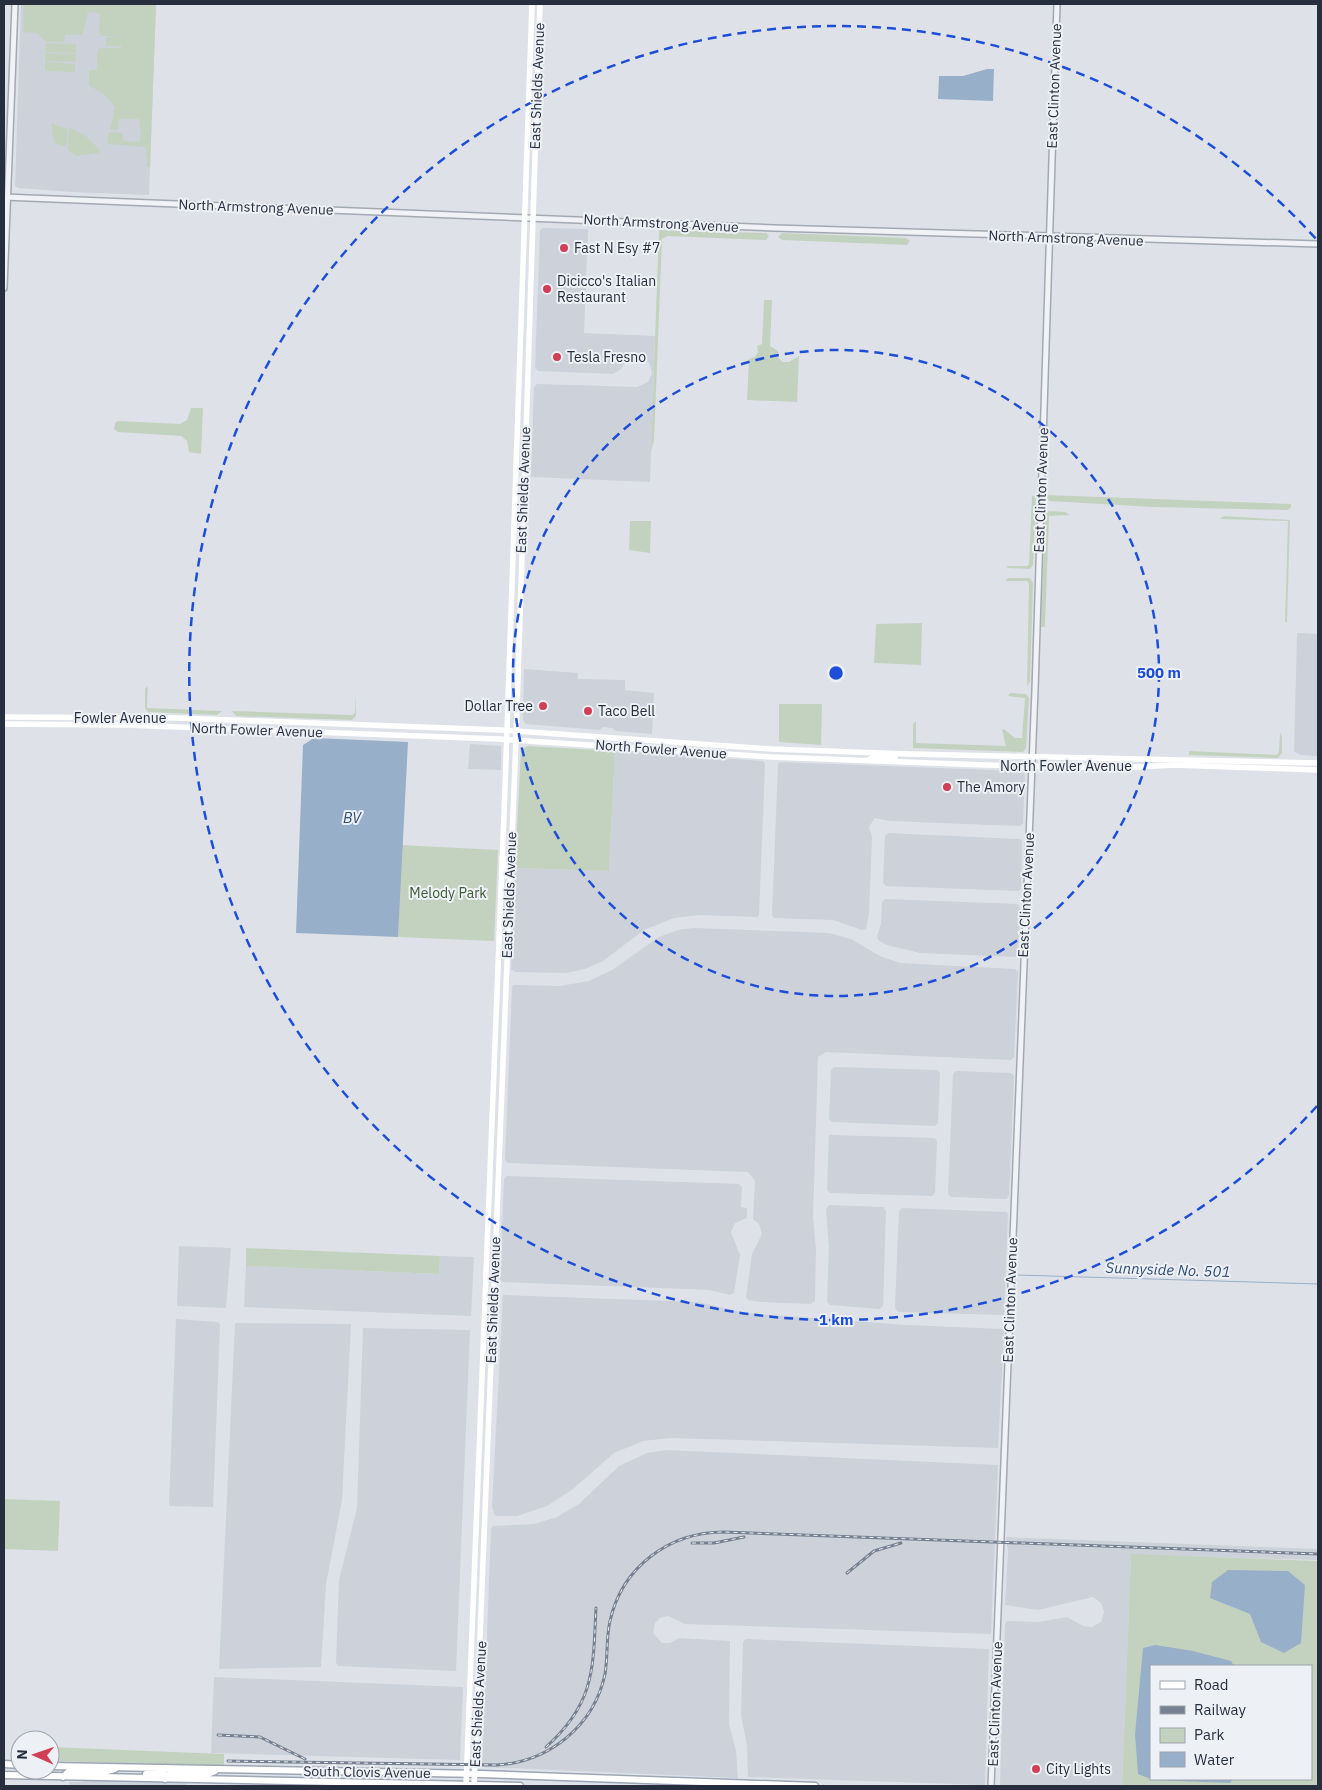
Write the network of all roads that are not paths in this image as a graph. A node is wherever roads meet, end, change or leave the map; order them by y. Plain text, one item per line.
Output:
1 (15, 4) edge
2 (532, 4) edge
3 (540, 4) edge
4 (1057, 4) edge
5 (531, 18) junction
6 (538, 73) junction
7 (6, 198) edge
8 (524, 217) junction
9 (533, 218) junction
10 (1050, 238) junction
11 (1318, 244) edge
12 (4, 288) edge
13 (515, 520) junction
14 (520, 579) junction
15 (512, 580) junction
16 (518, 643) junction
17 (4, 717) edge
18 (4, 724) edge
19 (364, 725) junction
20 (507, 731) junction
21 (516, 731) junction
22 (319, 732) junction
23 (507, 739) junction
24 (516, 739) junction
25 (702, 744) junction
26 (640, 748) junction
27 (909, 754) junction
28 (1032, 757) junction
29 (868, 760) junction
30 (1318, 763) edge
31 (1031, 766) junction
32 (1318, 770) edge
33 (502, 858) junction
34 (509, 915) junction
35 (60, 1766) edge
36 (118, 1767) junction
37 (166, 1768) junction
38 (219, 1769) junction
39 (466, 1774) junction
40 (474, 1774) junction
41 (4, 1775) edge
42 (63, 1777) junction
43 (129, 1778) junction
44 (165, 1779) junction
45 (466, 1785) edge
46 (474, 1786) edge
47 (520, 1786) edge
48 (815, 1786) edge
49 (992, 1786) edge

1 - 7 street
2 - 5 main road, East Shields Avenue
3 - 6 main road, East Shields Avenue
4 - 10 street, East Clinton Avenue
5 - 6 main road
5 - 8 main road, East Shields Avenue
6 - 9 main road, East Shields Avenue
7 - 8 street, North Armstrong Avenue
7 - 12 street
8 - 9 street, North Armstrong Avenue
8 - 13 main road, East Shields Avenue
9 - 10 street, North Armstrong Avenue
9 - 14 main road, East Shields Avenue
10 - 11 street, North Armstrong Avenue
10 - 28 street, East Clinton Avenue
13 - 14 main road
13 - 15 main road, East Shields Avenue
14 - 16 main road, East Shields Avenue
15 - 16 main road
15 - 20 main road, East Shields Avenue
16 - 21 main road, East Shields Avenue
17 - 19 main road, Fowler Avenue
18 - 22 main road, North Fowler Avenue
19 - 20 main road, Fowler Avenue
19 - 22 main road
20 - 21 main road, North Fowler Avenue
20 - 23 main road, East Shields Avenue
21 - 24 main road, East Shields Avenue
21 - 25 main road, North Fowler Avenue
22 - 23 main road, North Fowler Avenue
23 - 24 main road, North Fowler Avenue
23 - 33 main road, East Shields Avenue
24 - 26 main road, North Fowler Avenue
24 - 34 main road, East Shields Avenue
25 - 26 main road
25 - 27 main road, North Fowler Avenue
26 - 29 main road, North Fowler Avenue
27 - 28 main road, North Fowler Avenue
27 - 29 main road
28 - 30 main road, North Fowler Avenue
28 - 31 street, East Clinton Avenue
29 - 31 main road, North Fowler Avenue
31 - 32 main road, North Fowler Avenue
31 - 49 street, East Clinton Avenue
33 - 34 main road
33 - 39 main road, East Shields Avenue
34 - 40 main road, East Shields Avenue
35 - 36 main road, South Clovis Avenue
36 - 37 main road, South Clovis Avenue
36 - 42 main road
37 - 38 main road, South Clovis Avenue
37 - 43 main road
38 - 39 main road, South Clovis Avenue
38 - 44 main road
39 - 40 main road, South Clovis Avenue
39 - 45 main road, East Shields Avenue
40 - 46 main road, East Shields Avenue
40 - 48 main road, South Clovis Avenue
41 - 42 main road
42 - 43 main road, South Clovis Avenue
43 - 44 main road, South Clovis Avenue
44 - 45 main road, South Clovis Avenue
45 - 46 main road, South Clovis Avenue
46 - 47 main road, South Clovis Avenue

